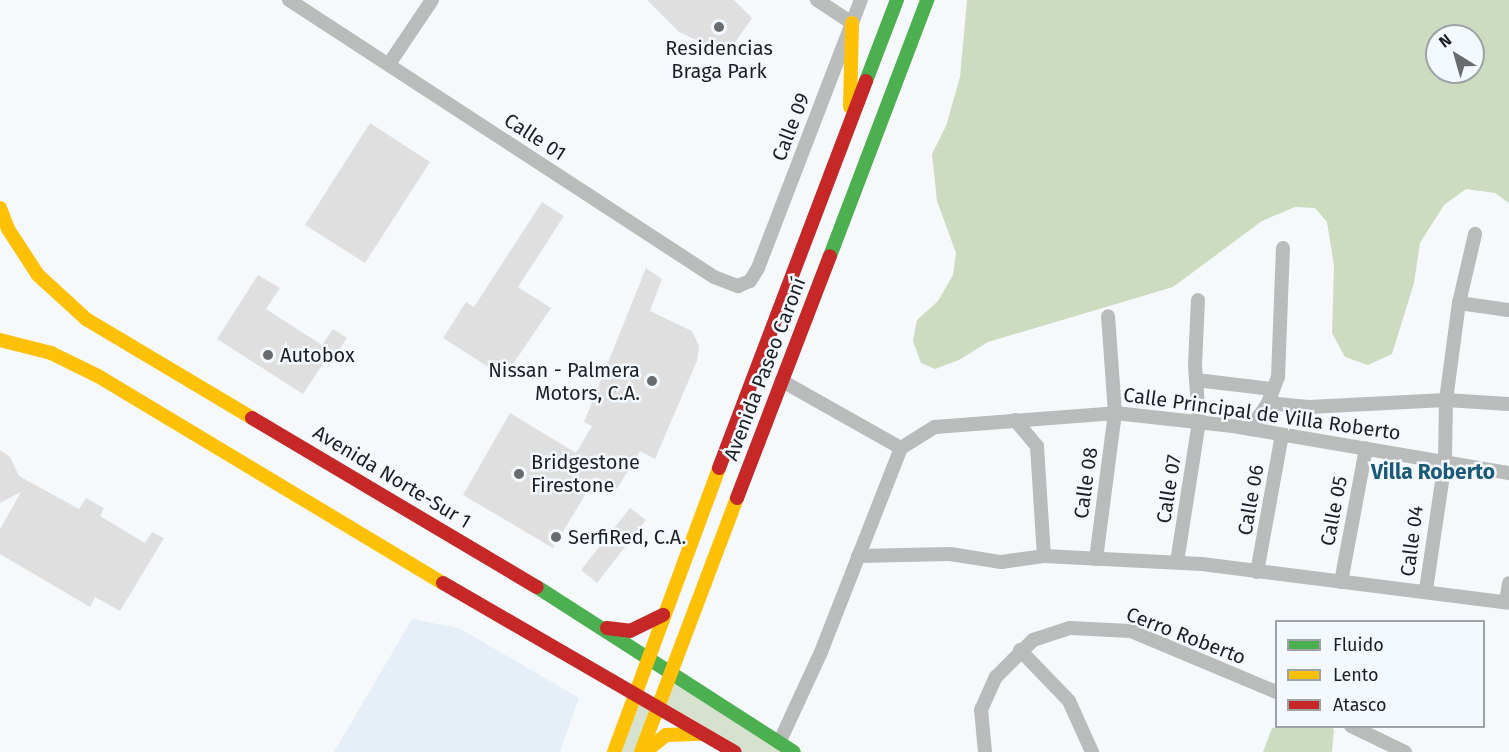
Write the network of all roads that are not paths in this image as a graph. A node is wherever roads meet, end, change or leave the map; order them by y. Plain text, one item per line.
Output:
1 (289, 0) edge
2 (432, 0) edge
3 (817, 0) edge
4 (861, 0) edge
5 (897, 0) edge
6 (927, 0) edge
7 (852, 23) junction
8 (389, 64) junction
9 (848, 130) junction
10 (0, 208) edge
11 (1474, 234) dead end
12 (1282, 248) dead end
13 (758, 268) joint
14 (1198, 300) dead end
15 (1459, 303) junction
16 (1509, 310) edge
17 (1108, 316) dead end
18 (0, 340) edge
19 (1196, 380) junction
20 (782, 381) junction
21 (1272, 389) junction
22 (1446, 400) junction
23 (1268, 403) junction
24 (1509, 404) edge
25 (1115, 413) junction
26 (1015, 420) junction
27 (1200, 421) junction
28 (1250, 429) junction
29 (1282, 435) junction
30 (1366, 447) junction
31 (901, 448) junction
32 (1444, 461) junction
33 (1509, 473) edge
34 (858, 556) junction
35 (1044, 556) junction
36 (1096, 559) junction
37 (1177, 562) junction
38 (1257, 572) junction
39 (1341, 582) junction
40 (1509, 583) edge
41 (1426, 590) junction
42 (1507, 603) edge
43 (663, 615) junction
44 (601, 627) junction
45 (681, 644) junction
46 (1020, 650) junction
47 (647, 655) junction
48 (671, 670) junction
49 (1275, 692) edge
50 (633, 693) junction
51 (706, 697) junction
52 (657, 708) junction
53 (1355, 728) edge
54 (704, 734) junction
55 (779, 743) junction
56 (614, 752) edge
57 (643, 752) edge
58 (735, 752) edge
59 (794, 752) edge
60 (985, 752) edge
61 (1092, 752) edge
62 (1406, 752) edge

1 - 8 street, Calle 01
2 - 8 street
3 - 7 street
4 - 7 street, Calle 09
5 - 9 main road, Avenida Paseo Caroní
6 - 20 main road, Avenida Paseo Caroní
7 - 9 main road
7 - 13 street, Calle 09
8 - 13 street, Calle 01
9 - 43 main road, Avenida Paseo Caroní
10 - 44 main road, Avenida Norte-Sur 1
11 - 15 street, Calle 04
12 - 21 street
14 - 19 street, Calle 07
15 - 16 street
15 - 22 street, Calle 04
17 - 25 street, Calle 08
18 - 50 main road
19 - 21 street
19 - 27 street, Calle 07
20 - 31 street
20 - 45 main road, Avenida Paseo Caroní
21 - 23 street
22 - 23 street
22 - 24 street
22 - 32 street, Calle 04
23 - 28 street
25 - 26 street, Calle Principal de Villa Roberto
25 - 27 street, Calle Principal de Villa Roberto
25 - 36 street, Calle 08
26 - 31 street, Calle Principal de Villa Roberto
26 - 35 street
27 - 28 street, Calle Principal de Villa Roberto
27 - 37 street, Calle 07
28 - 29 street, Calle Principal de Villa Roberto
29 - 30 street, Calle Principal de Villa Roberto
29 - 38 street, Calle 06
30 - 32 street, Calle Principal de Villa Roberto
30 - 39 street, Calle 05
31 - 34 street
32 - 33 street, Calle Principal de Villa Roberto
32 - 41 street, Calle 04
34 - 35 street
34 - 55 street
35 - 36 street
36 - 37 street
37 - 38 street
38 - 39 street
39 - 41 street
40 - 42 street
41 - 42 street
43 - 44 main road
43 - 47 main road, Avenida Paseo Caroní
44 - 47 main road, Avenida Norte-Sur 1
45 - 48 main road, Avenida Paseo Caroní
45 - 51 main road
46 - 49 street, Cerro Roberto
46 - 60 street, Cerro Roberto
46 - 61 street
47 - 48 main road, Avenida Norte-Sur 1
47 - 50 main road, Avenida Paseo Caroní
48 - 51 main road, Avenida Norte-Sur 1
48 - 52 main road, Avenida Paseo Caroní
50 - 52 main road
50 - 56 main road, Avenida Paseo Caroní
51 - 55 main road, Avenida Norte-Sur 1
52 - 54 main road
52 - 57 main road, Avenida Paseo Caroní
53 - 62 street
54 - 57 main road
54 - 58 main road
55 - 59 main road, Avenida Norte-Sur 1

